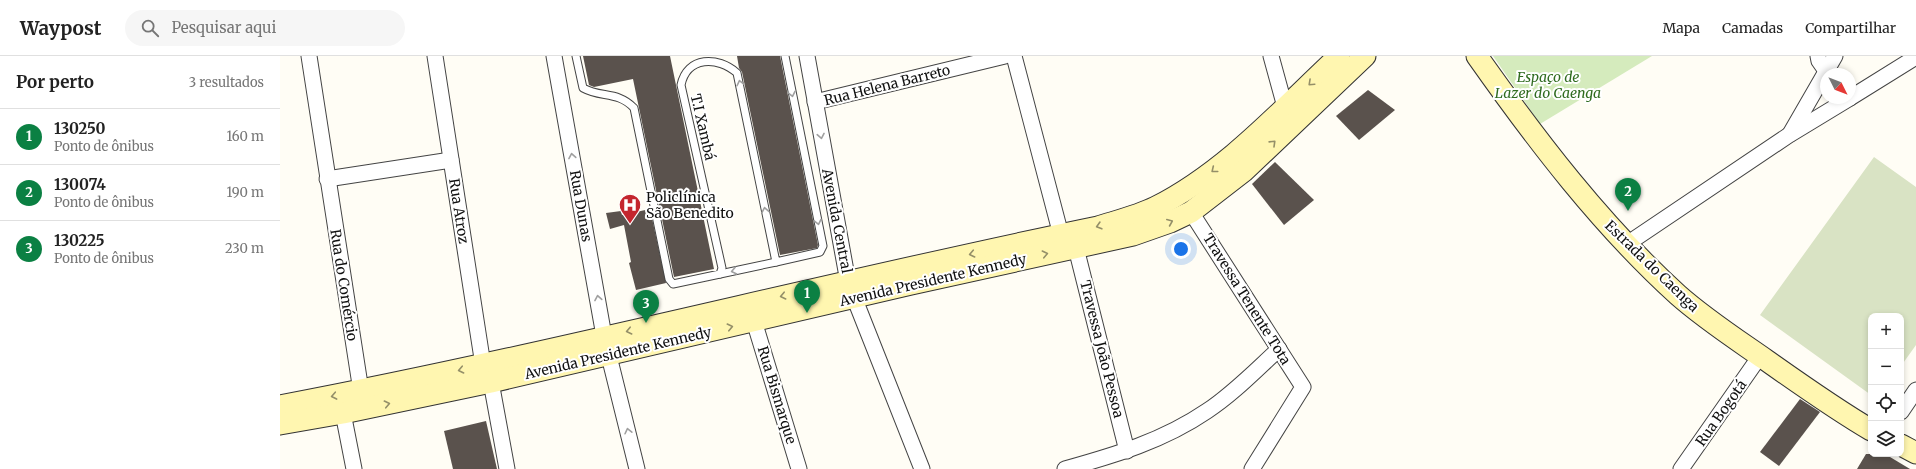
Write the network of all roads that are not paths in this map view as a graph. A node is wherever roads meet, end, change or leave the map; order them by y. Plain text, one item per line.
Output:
1 (309, 56) edge
2 (435, 56) edge
3 (554, 56) edge
4 (576, 56) edge
5 (785, 56) edge
6 (807, 56) edge
7 (1005, 56) edge
8 (1014, 56) edge
9 (1272, 56) edge
10 (1340, 56) edge
11 (1365, 56) edge
12 (1477, 56) edge
13 (1818, 56) edge
14 (1835, 56) edge
15 (1916, 57) edge
16 (1824, 68) edge
17 (1828, 68) edge
18 (1820, 81) edge
19 (1856, 94) edge
20 (815, 102) junction
21 (1840, 104) edge
22 (1285, 107) junction
23 (1789, 135) junction
24 (451, 160) junction
25 (327, 179) junction
26 (1191, 212) junction
27 (1068, 241) junction
28 (1627, 244) junction
29 (776, 262) junction
30 (720, 274) junction
31 (852, 290) junction
32 (754, 321) junction
33 (607, 346) junction
34 (1279, 349) junction
35 (1760, 356) junction
36 (487, 373) junction
37 (1916, 390) edge
38 (361, 391) junction
39 (280, 406) edge
40 (1904, 408) edge
41 (343, 413) junction
42 (280, 424) edge
43 (1868, 428) edge
44 (1904, 447) edge
45 (1127, 451) junction
46 (1916, 453) edge
47 (354, 469) edge
48 (507, 469) edge
49 (637, 469) edge
50 (799, 469) edge
51 (922, 469) edge
52 (1065, 469) edge
53 (1252, 469) edge
54 (1681, 469) edge

1 - 25 street, Rua do Comércio
2 - 24 street, Rua Atroz
33 -> 3 street, Rua Dunas
4 - 30 lane
5 -> 29 lane
6 - 20 street, Avenida Central
7 - 20 street, Rua Helena Barreto
8 - 27 street, Travessa João Pessoa
9 - 22 street
10 -> 22 main road, Avenida Presidente Kennedy
26 -> 11 main road, Avenida Presidente Kennedy
12 - 28 main road, Estrada do Caenga
13 - 16 street
14 - 17 street
15 - 19 street
18 - 23 street
20 -> 31 street, Avenida Central
21 - 23 street
22 -> 27 main road, Avenida Presidente Kennedy
23 - 28 street
24 - 25 street
24 - 36 street, Rua Atroz
25 - 38 street, Rua do Comércio
27 -> 26 main road, Avenida Presidente Kennedy
26 - 34 street, Travessa Tenente Tota
27 - 31 main road, Avenida Presidente Kennedy
27 - 45 street, Travessa João Pessoa
28 - 35 main road, Estrada do Caenga
29 -> 30 lane
29 -> 30 lane, T.I Xambá
31 - 32 main road, Avenida Presidente Kennedy
31 -> 33 main road, Avenida Presidente Kennedy
31 - 51 street, Avenida Central
33 -> 32 main road, Avenida Presidente Kennedy
32 - 50 street, Rua Bismarque
33 - 36 main road, Avenida Presidente Kennedy
49 -> 33 street, Rua Dunas
34 - 45 street
34 - 53 street, Travessa Tenente Tota
35 - 43 main road, Estrada do Caenga
35 - 54 street, Rua Bogotá
36 -> 38 main road, Avenida Presidente Kennedy
41 -> 36 main road, Avenida Presidente Kennedy
36 - 48 street, Rua Atroz
37 - 40 street
38 -> 39 main road, Avenida Presidente Kennedy
41 - 42 main road, Avenida Presidente Kennedy
41 - 47 street
44 - 46 main road
45 - 52 street

